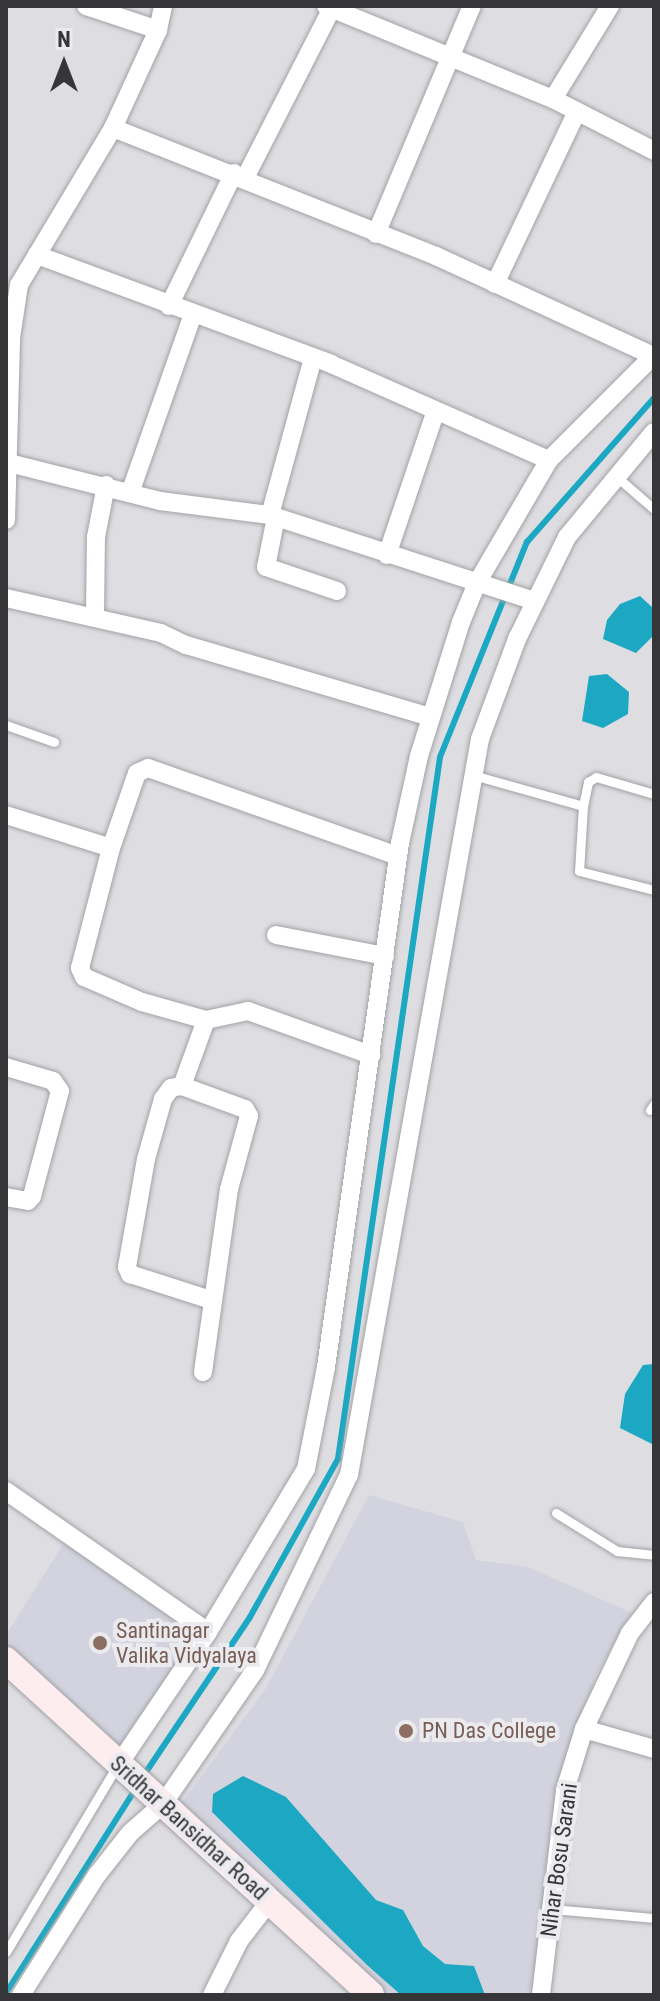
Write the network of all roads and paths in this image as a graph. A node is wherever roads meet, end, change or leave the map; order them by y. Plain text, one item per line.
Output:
1 (163, 6) edge
2 (472, 6) edge
3 (610, 6) edge
4 (93, 7) edge
5 (328, 8) edge
6 (158, 30) junction
7 (448, 54) junction
8 (553, 99) junction
9 (577, 111) junction
10 (113, 128) junction
11 (654, 151) edge
12 (239, 175) junction
13 (376, 234) junction
14 (37, 255) junction
15 (495, 284) junction
16 (169, 306) junction
17 (193, 314) junction
18 (653, 356) edge
19 (313, 358) junction
20 (435, 413) junction
21 (654, 432) edge
22 (549, 460) junction
23 (9, 463) junction
24 (614, 475) junction
25 (106, 485) junction
26 (130, 493) junction
27 (8, 499) edge
28 (654, 509) edge
29 (273, 516) junction
30 (6, 520) edge
31 (387, 555) junction
32 (484, 585) junction
33 (337, 591) dead end
34 (6, 598) edge
35 (534, 601) junction
36 (95, 615) junction
37 (431, 717) junction
38 (6, 725) edge
39 (54, 742) dead end
40 (473, 775) junction
41 (654, 794) edge
42 (583, 806) junction
43 (6, 815) edge
44 (111, 848) junction
45 (398, 856) junction
46 (654, 890) edge
47 (276, 935) dead end
48 (385, 956) junction
49 (206, 1020) junction
50 (371, 1055) junction
51 (6, 1067) edge
52 (182, 1086) junction
53 (6, 1197) edge
54 (211, 1300) junction
55 (203, 1372) dead end
56 (6, 1491) edge
57 (556, 1513) dead end
58 (654, 1555) edge
59 (654, 1603) edge
60 (208, 1632) junction
61 (6, 1660) edge
62 (584, 1729) junction
63 (654, 1749) edge
64 (138, 1782) junction
65 (269, 1902) junction
66 (551, 1909) junction
67 (654, 1918) edge
68 (6, 1952) edge
69 (21, 1995) edge
70 (212, 1995) edge
71 (371, 1995) edge
72 (541, 1995) edge

1 - 6 street
2 - 7 street
3 - 8 street
4 - 6 street
5 - 7 street
5 - 12 street
6 - 10 street
7 - 8 street
7 - 13 street
8 - 9 street
9 - 11 street
9 - 15 street
10 - 12 street
10 - 14 street
12 - 13 street
12 - 16 street
13 - 15 street
14 - 16 street
14 - 23 street
15 - 18 street
16 - 17 street
17 - 19 street
17 - 26 street
18 - 22 street
19 - 20 street
19 - 29 street
20 - 22 street
20 - 31 street
21 - 24 street
22 - 32 street
23 - 25 street
23 - 27 street
24 - 28 lane
24 - 35 street
25 - 26 street
25 - 36 street
26 - 29 street
27 - 30 street
29 - 31 street
29 - 33 street
31 - 32 street
32 - 35 street
32 - 37 street
34 - 36 street
35 - 40 street
36 - 37 street
37 - 45 street
38 - 39 lane
40 - 42 lane
40 - 64 street
41 - 42 lane
42 - 46 lane
43 - 44 street
44 - 45 street
44 - 49 street
45 - 48 street
47 - 48 street
48 - 50 street
49 - 50 street
49 - 52 street
50 - 60 street
51 - 53 street
52 - 54 street
52 - 54 street
54 - 55 street
56 - 60 street
57 - 58 lane
59 - 62 street, Nihar Bosu Sarani
60 - 64 street
61 - 64 street, Sridhar Bansidhar Road
62 - 63 street
62 - 66 street, Nihar Bosu Sarani
64 - 65 street, Sridhar Bansidhar Road
64 - 68 lane
64 - 69 street
65 - 70 street
65 - 71 street, Sridhar Bansidhar Road
66 - 67 lane
66 - 72 street, Nihar Bosu Sarani

